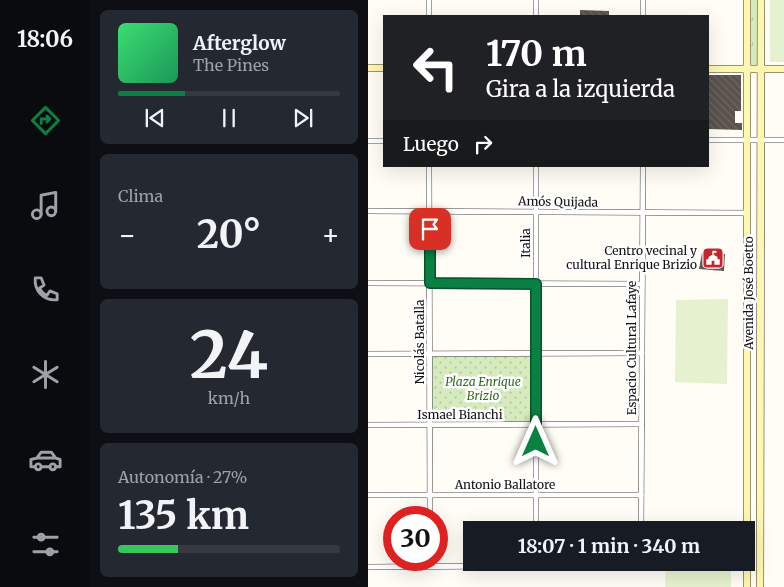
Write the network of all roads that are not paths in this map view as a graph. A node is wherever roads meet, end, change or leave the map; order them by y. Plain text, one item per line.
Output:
1 (429, 0) edge
2 (536, 0) edge
3 (643, 0) edge
4 (747, 0) edge
5 (761, 0) edge
6 (429, 15) edge
7 (536, 15) edge
8 (643, 15) edge
9 (368, 68) edge
10 (383, 68) edge
11 (709, 69) edge
12 (747, 69) junction
13 (761, 69) junction
14 (784, 70) edge
15 (709, 140) edge
16 (747, 140) junction
17 (761, 140) junction
18 (784, 140) edge
19 (368, 141) edge
20 (383, 141) edge
21 (429, 167) edge
22 (536, 167) edge
23 (643, 167) edge
24 (368, 211) edge
25 (430, 211) junction
26 (536, 211) junction
27 (642, 213) junction
28 (747, 213) junction
29 (368, 283) edge
30 (430, 283) junction
31 (536, 284) junction
32 (642, 284) junction
33 (536, 352) junction
34 (642, 352) junction
35 (430, 353) junction
36 (368, 354) edge
37 (642, 424) junction
38 (368, 425) edge
39 (430, 425) junction
40 (536, 425) junction
41 (368, 495) edge
42 (430, 495) junction
43 (536, 495) junction
44 (641, 495) junction
45 (430, 506) edge
46 (536, 521) edge
47 (641, 521) edge
48 (463, 566) edge
49 (368, 567) edge
50 (383, 567) edge
51 (448, 567) edge
52 (747, 587) edge
53 (760, 587) edge

1 - 6 street
2 - 7 street
3 - 8 street
4 - 12 main road, Avenida José Boetto
5 - 13 main road, Avenida José Boetto
9 - 10 main road
11 - 12 main road
12 - 13 main road
12 - 16 main road, Avenida José Boetto
13 - 14 main road
13 - 17 main road, Avenida José Boetto
15 - 16 street
16 - 17 street
16 - 28 main road, Avenida José Boetto
17 - 18 street
17 - 53 main road, Avenida José Boetto
19 - 20 street
21 - 25 street, Nicolás Batalla
22 - 26 street, Italia
23 - 27 street, Espacio Cultural Lafaye
24 - 25 street, Amós Quijada
25 - 26 street, Amós Quijada
25 - 30 street, Nicolás Batalla
26 - 27 street, Amós Quijada
26 - 31 street, Italia
27 - 28 street, Amós Quijada
27 - 32 street, Espacio Cultural Lafaye
28 - 52 main road, Avenida José Boetto
29 - 30 street
30 - 31 street
30 - 35 street, Nicolás Batalla
31 - 32 street
31 - 33 street, Italia
32 - 34 street, Espacio Cultural Lafaye
33 - 34 street
33 - 35 street
33 - 40 street, Italia
34 - 37 street, Espacio Cultural Lafaye
35 - 36 street
35 - 39 street, Nicolás Batalla
37 - 40 street, Ismael Bianchi
37 - 44 street, Espacio Cultural Lafaye
38 - 39 street, Ismael Bianchi
39 - 40 street, Ismael Bianchi
39 - 42 street, Nicolás Batalla
40 - 43 street, Italia
41 - 42 street, Antonio Ballatore
42 - 43 street, Antonio Ballatore
42 - 45 street, Nicolás Batalla
43 - 44 street, Antonio Ballatore
43 - 46 street, Italia
44 - 47 street, Espacio Cultural Lafaye
48 - 51 street
49 - 50 street

